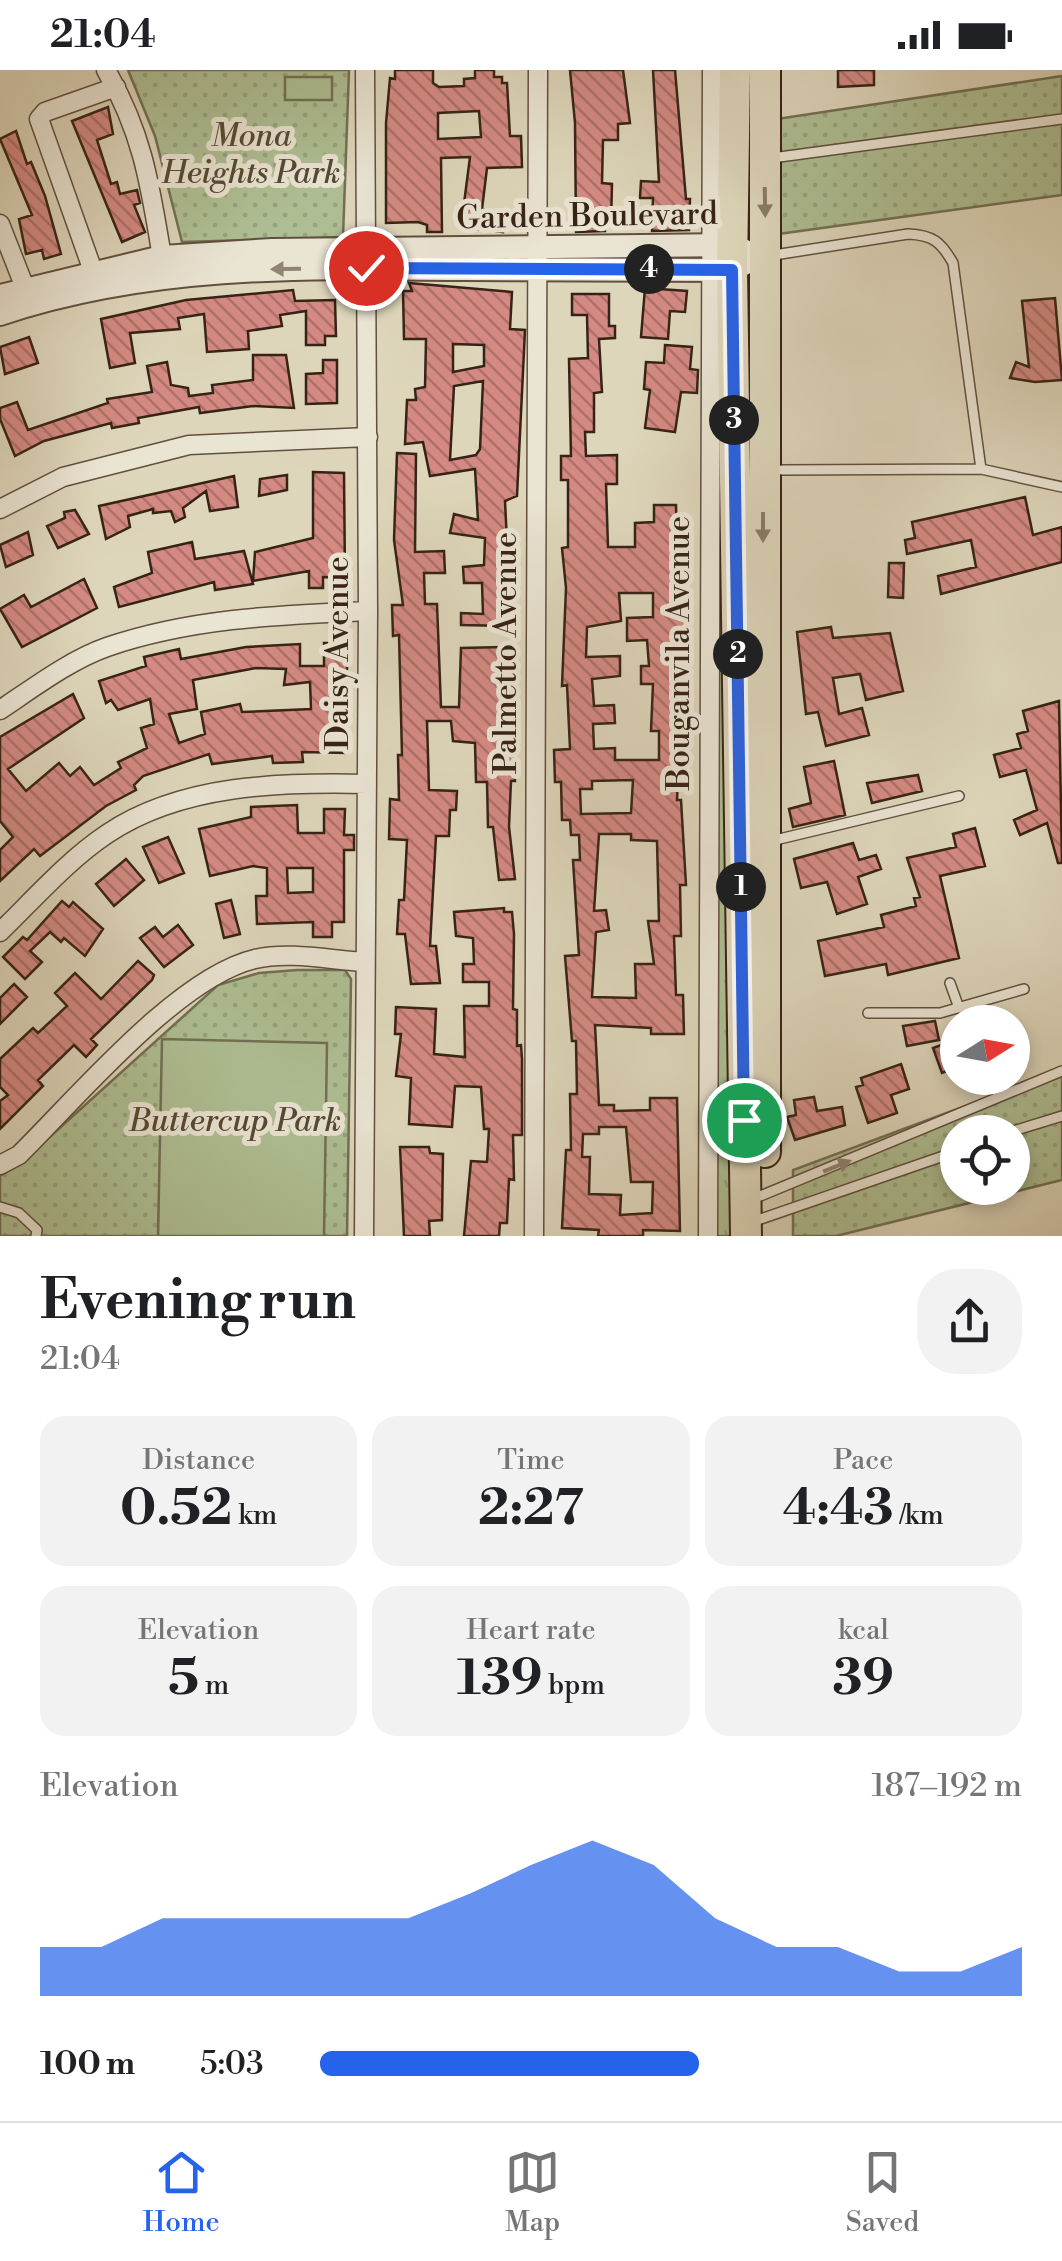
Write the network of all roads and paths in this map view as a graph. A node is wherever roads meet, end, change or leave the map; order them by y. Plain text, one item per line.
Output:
1 (365, 70) edge
2 (538, 70) edge
3 (712, 70) edge
4 (734, 70) edge
5 (765, 70) edge
6 (111, 78) edge
7 (1062, 119) edge
8 (765, 158) junction
9 (0, 224) edge
10 (766, 256) junction
11 (162, 257) junction
12 (721, 258) junction
13 (366, 259) junction
14 (538, 260) junction
15 (93, 271) junction
16 (0, 296) edge
17 (28, 296) junction
18 (0, 314) edge
19 (368, 437) junction
20 (980, 469) junction
21 (782, 470) dead end
22 (1062, 487) edge
23 (0, 509) edge
24 (368, 611) junction
25 (0, 710) edge
26 (367, 784) junction
27 (959, 796) dead end
28 (764, 843) junction
29 (0, 932) edge
30 (364, 962) junction
31 (950, 983) dead end
32 (1024, 989) dead end
33 (958, 1005) edge
34 (969, 1005) edge
35 (940, 1012) edge
36 (868, 1013) dead end
37 (1062, 1071) edge
38 (1062, 1116) edge
39 (1030, 1126) edge
40 (940, 1156) edge
41 (0, 1165) edge
42 (0, 1207) edge
43 (756, 1218) edge
44 (36, 1236) edge
45 (364, 1236) edge
46 (534, 1236) edge
47 (708, 1236) edge

1 - 13 street, Daisy Avenue
2 - 14 street, Palmetto Avenue
3 - 12 street, Bouganvila Avenue
4 - 12 main road
5 - 8 main road
6 - 11 street
6 - 15 street
7 - 8 lane
8 -> 10 main road
9 - 17 street
10 - 12 street, Garden Boulevard
10 - 20 lane
10 -> 28 main road
11 - 13 street, Garden Boulevard
11 - 15 street, Garden Boulevard
12 - 14 street, Garden Boulevard
12 - 43 main road
12 - 47 street, Bouganvila Avenue
13 - 14 street, Garden Boulevard
13 -> 17 street, Garden Boulevard
13 - 19 street, Daisy Avenue
14 - 46 street, Palmetto Avenue
15 - 17 street, Garden Boulevard
16 - 17 street, Garden Boulevard
17 - 18 street, Garden Boulevard
19 - 23 street
19 - 24 street, Daisy Avenue
20 - 21 lane
20 - 22 lane
24 - 25 street
24 - 26 street, Daisy Avenue
26 - 29 street
26 - 30 street, Daisy Avenue
27 - 28 lane
28 - 43 main road
30 - 41 street
30 - 45 street, Daisy Avenue
31 - 33 lane
32 - 34 lane
35 - 36 lane
43 -> 37 lane
38 - 39 lane
40 - 43 lane
42 - 44 lane

